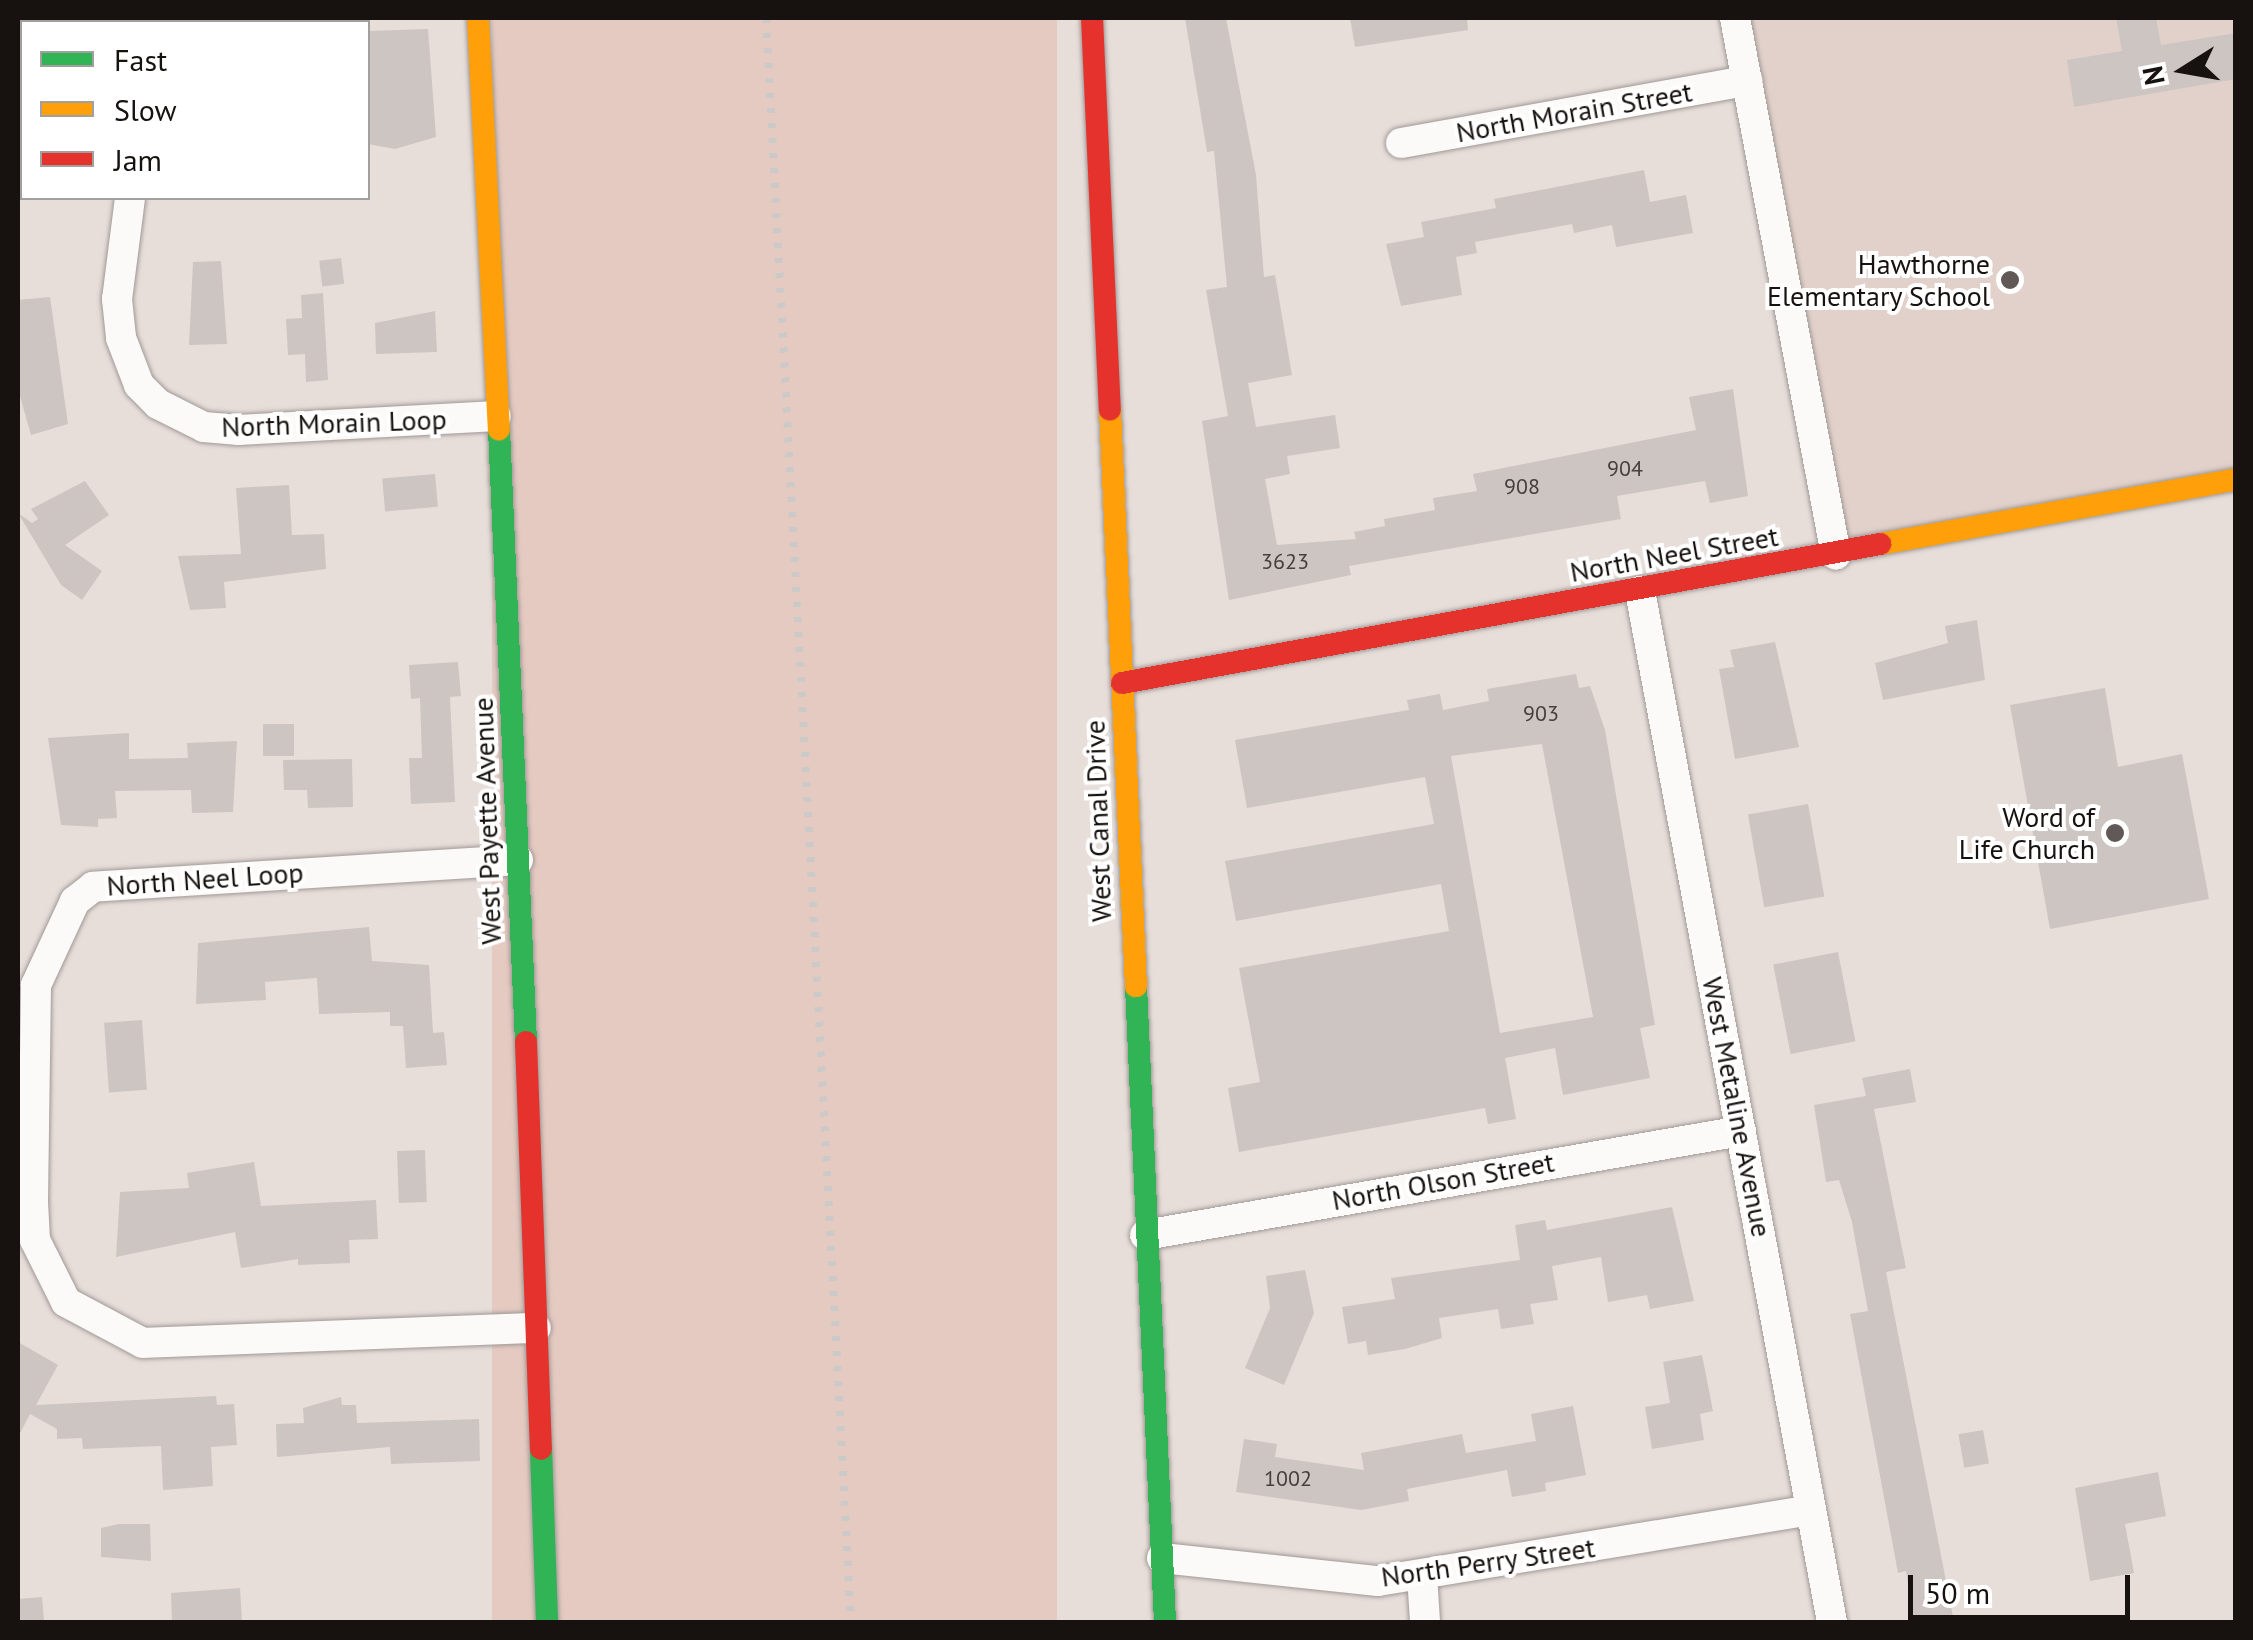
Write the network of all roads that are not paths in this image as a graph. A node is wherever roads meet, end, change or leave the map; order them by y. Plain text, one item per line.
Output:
1 (478, 18) edge
2 (1092, 18) edge
3 (1735, 18) edge
4 (1747, 80) junction
5 (1402, 143) dead end
6 (130, 200) edge
7 (496, 416) junction
8 (2236, 478) edge
9 (1836, 555) junction
10 (1640, 591) junction
11 (1122, 683) junction
12 (518, 860) junction
13 (1741, 1130) junction
14 (1145, 1234) junction
15 (536, 1328) junction
16 (1811, 1510) junction
17 (1162, 1558) junction
18 (1422, 1575) junction
19 (547, 1622) edge
20 (1165, 1622) edge
21 (1425, 1622) edge
22 (1832, 1622) edge

1 - 7 street, West Payette Avenue
2 - 11 street, West Canal Drive
3 - 4 street
4 - 5 street, North Morain Street
4 - 9 street
6 - 7 street, North Morain Loop
7 - 12 street, West Payette Avenue
8 - 9 street, North Neel Street
9 - 10 street, North Neel Street
10 - 11 street, North Neel Street
10 - 13 street, West Metaline Avenue
11 - 14 street, West Canal Drive
12 - 15 street, West Payette Avenue
12 - 15 street, North Neel Loop
13 - 14 street, North Olson Street
13 - 16 street, West Metaline Avenue
14 - 17 street, West Canal Drive
15 - 19 street, West Payette Avenue
16 - 18 street, North Perry Street
16 - 22 street, West Metaline Avenue
17 - 18 street, North Perry Street
17 - 20 street, West Canal Drive
18 - 21 street

